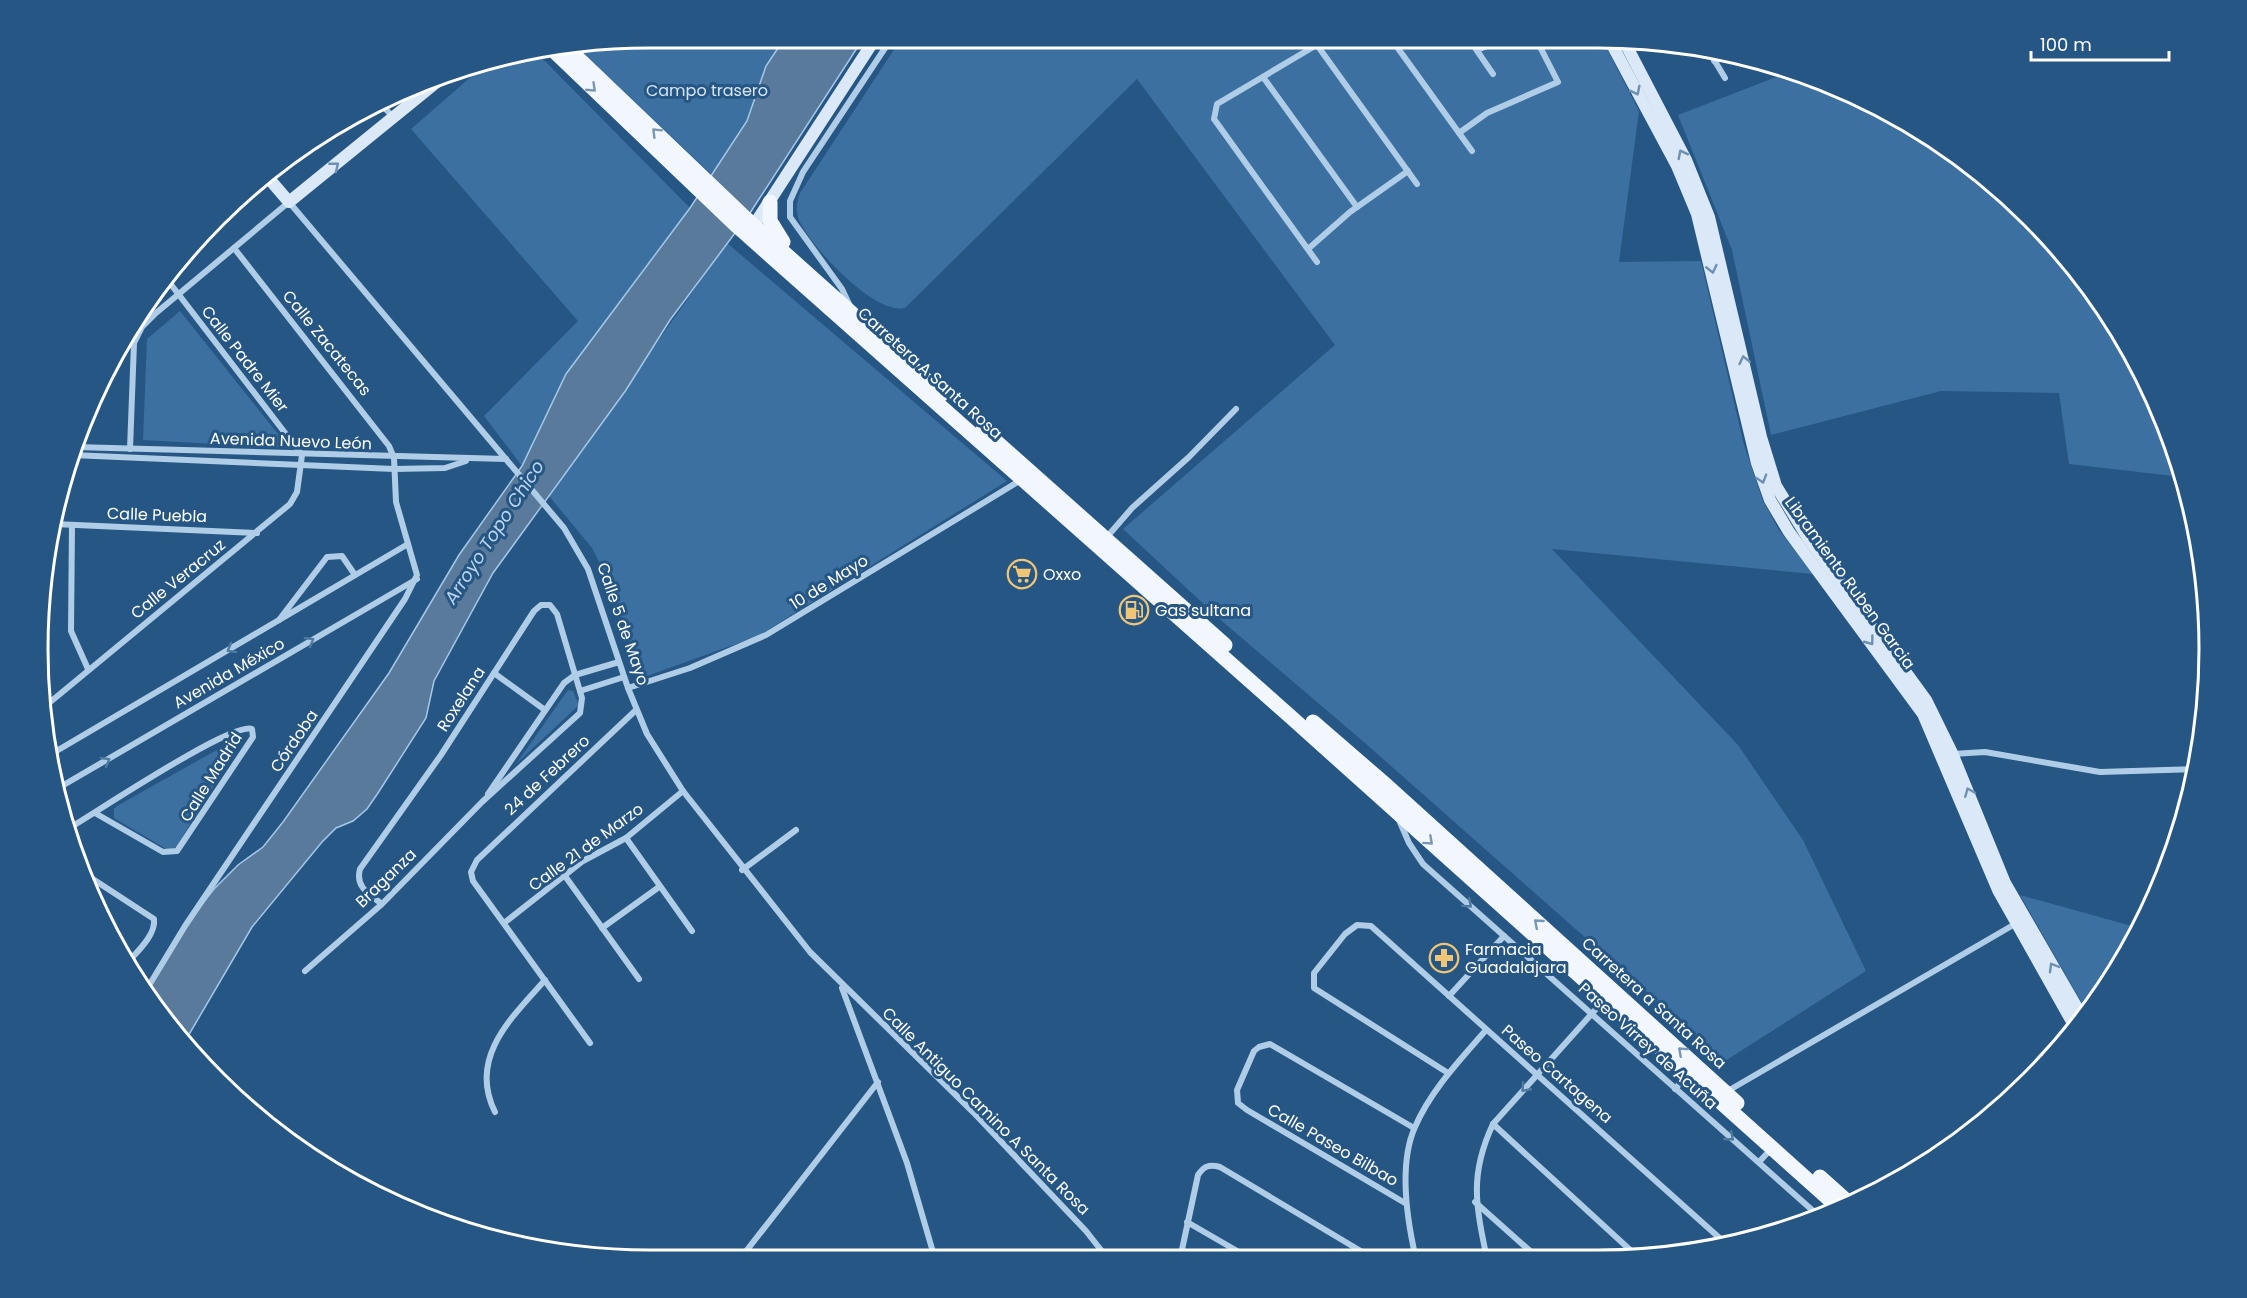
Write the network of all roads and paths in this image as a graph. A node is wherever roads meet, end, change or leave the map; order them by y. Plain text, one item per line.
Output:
1 (869, 48) edge
2 (885, 48) edge
3 (1312, 48) edge
4 (1319, 48) edge
5 (1398, 48) edge
6 (1482, 48) edge
7 (1541, 48) edge
8 (1614, 48) edge
9 (1628, 49) edge
10 (1477, 50) joint
11 (572, 53) edge
12 (559, 55) edge
13 (1714, 61) edge
14 (1493, 74) dead end
15 (1263, 77) junction
16 (1725, 78) dead end
17 (426, 91) edge
18 (385, 109) edge
19 (394, 118) junction
20 (1459, 133) junction
21 (1472, 151) dead end
22 (1408, 171) junction
23 (695, 179) junction
24 (272, 182) edge
25 (1417, 184) dead end
26 (279, 190) junction
27 (303, 191) junction
28 (770, 201) junction
29 (289, 202) junction
30 (1357, 207) junction
31 (745, 222) junction
32 (234, 248) junction
33 (1308, 249) junction
34 (1317, 262) dead end
35 (809, 274) junction
36 (171, 285) edge
37 (178, 295) junction
38 (852, 313) junction
39 (1236, 409) dead end
40 (83, 447) edge
41 (99, 448) junction
42 (160, 450) junction
43 (127, 452) junction
44 (211, 452) junction
45 (137, 453) junction
46 (251, 453) junction
47 (80, 455) edge
48 (302, 455) junction
49 (100, 456) junction
50 (160, 458) junction
51 (394, 458) junction
52 (473, 459) junction
53 (506, 459) junction
54 (211, 460) junction
55 (250, 461) junction
56 (301, 463) junction
57 (394, 469) junction
58 (1027, 476) junction
59 (62, 524) edge
60 (72, 525) junction
61 (258, 533) junction
62 (1106, 538) junction
63 (408, 544) junction
64 (356, 576) junction
65 (417, 579) junction
66 (277, 622) junction
67 (619, 662) junction
68 (88, 669) junction
69 (494, 673) junction
70 (575, 675) junction
71 (624, 677) junction
72 (628, 688) junction
73 (580, 691) junction
74 (50, 702) edge
75 (545, 710) junction
76 (581, 710) joint
77 (636, 710) junction
78 (1296, 714) junction
79 (57, 751) edge
80 (1948, 755) junction
81 (2186, 769) edge
82 (64, 785) edge
83 (683, 791) junction
84 (482, 802) junction
85 (1395, 810) junction
86 (95, 813) junction
87 (74, 825) edge
88 (796, 830) dead end
89 (626, 838) junction
90 (742, 870) junction
91 (565, 876) junction
92 (94, 880) edge
93 (659, 887) junction
94 (382, 904) junction
95 (504, 923) junction
96 (2015, 924) junction
97 (602, 928) junction
98 (692, 931) dead end
99 (1504, 936) junction
100 (133, 956) edge
101 (305, 971) dead end
102 (639, 979) dead end
103 (545, 980) junction
104 (150, 984) edge
105 (841, 985) junction
106 (1609, 994) junction
107 (1449, 996) junction
108 (2078, 1010) edge
109 (1592, 1014) junction
110 (2071, 1020) edge
111 (1486, 1030) junction
112 (590, 1043) dead end
113 (1448, 1073) junction
114 (1689, 1073) junction
115 (1537, 1074) junction
116 (878, 1082) junction
117 (1675, 1089) junction
118 (1725, 1092) junction
119 (495, 1112) dead end
120 (1492, 1124) junction
121 (1414, 1128) junction
122 (1772, 1148) junction
123 (1759, 1162) junction
124 (1843, 1197) edge
125 (1475, 1202) junction
126 (1832, 1202) edge
127 (1405, 1203) junction
128 (1813, 1210) edge
129 (1187, 1221) junction
130 (1719, 1237) edge
131 (1629, 1249) edge
132 (747, 1250) edge
133 (933, 1250) edge
134 (1101, 1250) edge
135 (1182, 1250) edge
136 (1236, 1250) edge
137 (1359, 1250) edge
138 (1414, 1250) edge
139 (1484, 1250) edge
140 (1529, 1250) edge

1 - 28 street
2 - 38 street
3 - 15 street
4 - 22 street
5 - 20 street
6 - 10 street
7 - 20 street
8 -> 80 street, Libramiento Ruben Garcia
80 -> 9 street, Libramiento Ruben Garcia
10 - 14 street
23 -> 11 main road, Carretera A Santa Rosa
12 -> 23 main road, Carretera A Santa Rosa
13 - 16 street
15 - 30 street
15 - 33 street
17 - 19 street
18 - 19 street
27 -> 19 street
20 - 21 street
22 - 25 street
22 - 30 street
23 - 31 main road, Carretera A Santa Rosa
24 - 26 street, Calle 5 de Mayo
26 - 27 street
26 - 29 street, Calle 5 de Mayo
27 - 29 street
28 - 31 street
28 - 35 main road
29 - 32 street
29 - 53 street, Calle 5 de Mayo
30 - 33 street
31 - 35 main road, Carretera A Santa Rosa
31 - 58 main road, Carretera A Santa Rosa
32 - 37 street
32 - 51 street, Calle Zacatecas
33 - 34 street
35 - 38 main road, Carretera A Santa Rosa
36 - 37 street, Calle Padre Mier
37 - 43 street
37 - 48 street, Calle Padre Mier
38 - 58 main road, Carretera A Santa Rosa
39 - 62 street
40 - 41 street, Avenida Nuevo León
41 - 43 street, Avenida Nuevo León
41 - 49 street
42 - 44 street, Avenida Nuevo León
42 - 45 street, Avenida Nuevo León
42 - 50 street
43 - 45 street, Avenida Nuevo León
43 - 49 street
44 - 46 street, Avenida Nuevo León
44 - 54 street
45 - 50 street
46 - 48 street, Avenida Nuevo León
46 - 55 street
47 - 49 street
48 - 51 street, Avenida Nuevo León
48 - 56 street, Calle Veracruz
50 - 54 street
51 - 52 street, Avenida Nuevo León
51 - 57 street
52 - 53 street, Avenida Nuevo León
52 - 57 street
53 - 67 street, Calle 5 de Mayo
54 - 55 street
55 - 56 street
56 - 57 street
56 - 61 street, Calle Veracruz
57 - 63 street
58 - 62 main road, Carretera A Santa Rosa
58 - 72 street, 10 de Mayo
58 - 78 main road, Carretera A Santa Rosa
59 - 60 street, Calle Puebla
60 - 61 street, Calle Puebla
60 - 68 street
61 - 68 street, Calle Veracruz
62 - 78 main road, Carretera A Santa Rosa
63 - 64 street, Avenida México
63 - 65 street
64 - 66 street, Avenida México
64 - 66 street
82 -> 65 street, Avenida México
65 - 104 street, Córdoba
66 -> 79 street, Avenida México
67 - 70 street
67 - 71 street, Calle 5 de Mayo
68 - 74 street, Calle Veracruz
69 - 70 street, Roxelana
69 - 75 street
69 - 94 street, Roxelana
70 - 73 street, Roxelana
70 - 75 street, Braganza
71 - 72 street, Calle 5 de Mayo
71 - 73 street
72 - 77 street, Calle 5 de Mayo
73 - 76 street, Roxelana
75 - 84 street, Braganza
76 - 84 street, Braganza
77 - 83 street, Calle 5 de Mayo
77 - 95 street, 24 de Febrero
78 - 85 main road, Carretera a Santa Rosa
106 -> 78 main road, Carretera a Santa Rosa
80 - 81 street
80 - 96 street, Libramiento Ruben Garcia
108 -> 80 street, Libramiento Ruben Garcia
83 - 89 street, Calle 21 de Marzo
83 - 90 street, Calle 5 de Mayo
84 - 94 street, Braganza
85 -> 99 street, Paseo Virrey de Acuña
85 -> 106 main road, Carretera a Santa Rosa
86 - 86 street, Calle Madrid
86 - 87 street, Calle Madrid
88 - 90 street
89 - 91 street, Calle 21 de Marzo
89 - 93 street
90 - 105 street, Calle 5 de Mayo
91 - 95 street, Calle 21 de Marzo
91 - 97 street
92 - 100 street
93 - 97 street
93 - 98 street
94 - 101 street, Braganza
95 - 103 street
96 - 110 street, Libramiento Ruben Garcia
96 - 118 street
97 - 102 street
99 - 107 street
99 - 109 street, Paseo Virrey de Acuña
103 - 112 street
103 - 119 street
105 - 116 street
105 - 134 street, Calle Antiguo Camino A Santa Rosa
106 - 109 street
106 - 114 main road, Carretera a Santa Rosa
118 -> 106 main road, Carretera a Santa Rosa
107 - 111 street, Paseo Cartagena
107 - 113 street, Paseo Cartagena
109 - 115 street
109 - 117 street, Paseo Virrey de Acuña
111 - 113 street
111 - 115 street, Paseo Cartagena
113 - 121 street
114 - 117 street
114 - 122 main road, Carretera a Santa Rosa
115 -> 120 street
115 - 130 street, Paseo Cartagena
116 - 132 street
116 - 133 street
117 -> 123 street, Paseo Virrey de Acuña
118 - 124 main road, Carretera a Santa Rosa
120 - 125 street
120 - 131 street
121 - 127 street
121 - 127 street, Calle Paseo Bilbao
122 - 123 street
122 - 126 main road, Carretera a Santa Rosa
123 - 128 street, Paseo Virrey de Acuña
125 - 139 street
125 - 140 street
127 - 138 street
129 - 135 street
129 - 136 street
129 - 137 street

